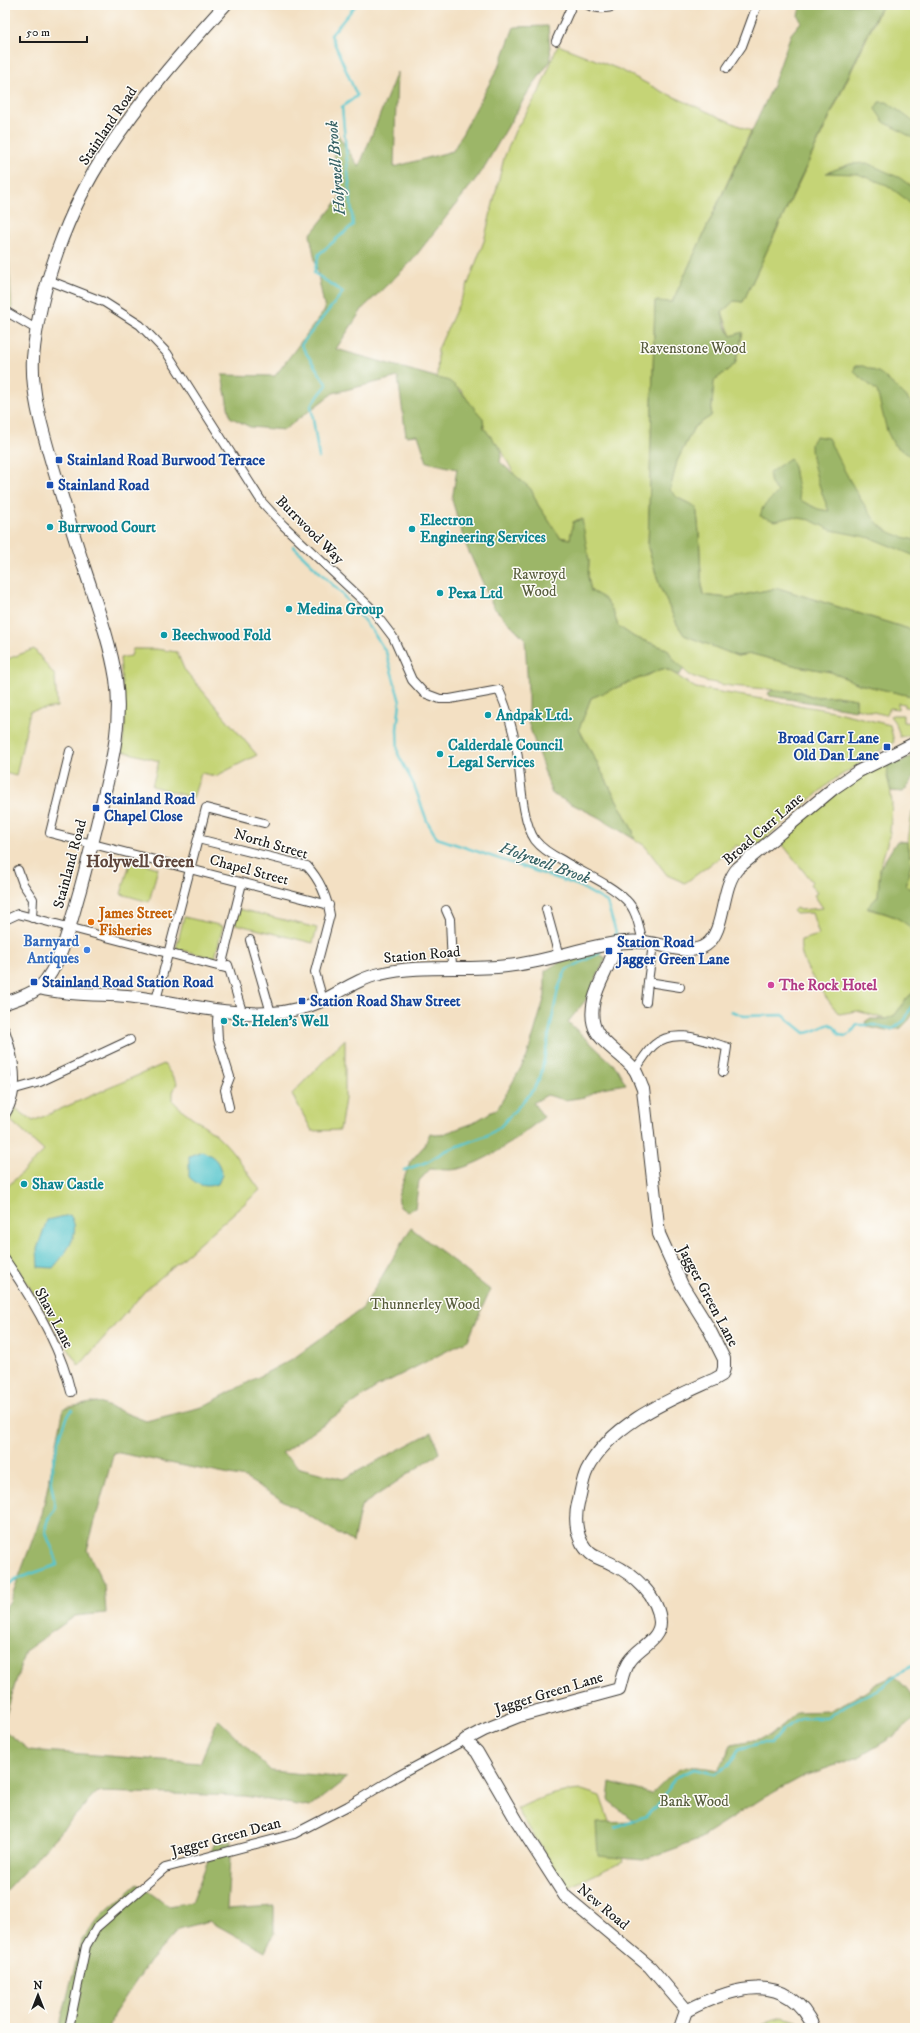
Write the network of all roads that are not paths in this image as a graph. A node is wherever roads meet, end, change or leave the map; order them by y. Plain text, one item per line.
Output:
1 (225, 5) edge
2 (572, 5) edge
3 (588, 5) edge
4 (617, 5) edge
5 (757, 5) edge
6 (556, 41) dead end
7 (727, 68) dead end
8 (48, 280) junction
9 (5, 311) edge
10 (36, 329) junction
11 (915, 744) edge
12 (70, 751) dead end
13 (264, 823) dead end
14 (198, 839) junction
15 (92, 844) junction
16 (190, 869) junction
17 (18, 870) dead end
18 (242, 883) junction
19 (329, 905) junction
20 (546, 909) dead end
21 (446, 910) dead end
22 (32, 918) junction
23 (5, 920) edge
24 (70, 927) junction
25 (250, 940) dead end
26 (616, 943) junction
27 (648, 943) junction
28 (599, 946) joint
29 (168, 953) junction
30 (559, 956) junction
31 (452, 967) junction
32 (225, 968) junction
33 (648, 982) junction
34 (680, 987) dead end
35 (39, 988) junction
36 (156, 1000) junction
37 (323, 1000) junction
38 (646, 1002) dead end
39 (5, 1003) edge
40 (218, 1010) junction
41 (242, 1012) junction
42 (271, 1013) junction
43 (5, 1030) edge
44 (130, 1040) dead end
45 (635, 1070) junction
46 (723, 1072) dead end
47 (5, 1083) edge
48 (15, 1085) junction
49 (229, 1107) dead end
50 (5, 1115) edge
51 (5, 1259) edge
52 (71, 1392) dead end
53 (465, 1740) junction
54 (686, 2011) junction
55 (69, 2028) edge
56 (680, 2028) edge
57 (814, 2028) edge

1 - 8 street, Stainland Road
2 - 6 street
3 - 4 street
5 - 7 street
8 - 10 street, Stainland Road
8 - 27 street, Burrwood Way
9 - 10 street
10 - 15 street, Stainland Road
11 - 27 street, Broad Carr Lane
12 - 15 street, Chapel Street
13 - 14 street
14 - 16 street
14 - 19 street, North Street
15 - 16 street, Chapel Street
15 - 24 street, Stainland Road
16 - 18 street, Chapel Street
16 - 29 street
17 - 22 street
18 - 19 street, Chapel Street
18 - 32 street
19 - 37 street, North Street
20 - 30 street
21 - 31 street
22 - 23 street
22 - 24 street
24 - 29 street
24 - 35 street, Stainland Road
25 - 42 street
26 - 27 street, Broad Carr Lane
26 - 28 street, Broad Carr Lane
26 - 45 street, Jagger Green Lane
27 - 33 street
28 - 30 street, Station Road
29 - 32 street
29 - 36 street
30 - 31 street, Station Road
31 - 37 street, Station Road
32 - 41 street
33 - 34 street
33 - 38 street
35 - 36 street, Station Road
35 - 39 street, Stainland Road
36 - 40 street, Station Road
37 - 42 street, Station Road
40 - 41 street, Station Road
40 - 49 street
41 - 42 street, Station Road
43 - 48 street
44 - 48 street
45 - 46 street
45 - 53 street, Jagger Green Lane
47 - 48 street
48 - 50 street
51 - 52 street, Shaw Lane
53 - 54 street, New Road
53 - 55 street, Jagger Green Dean
54 - 56 street
54 - 57 street

